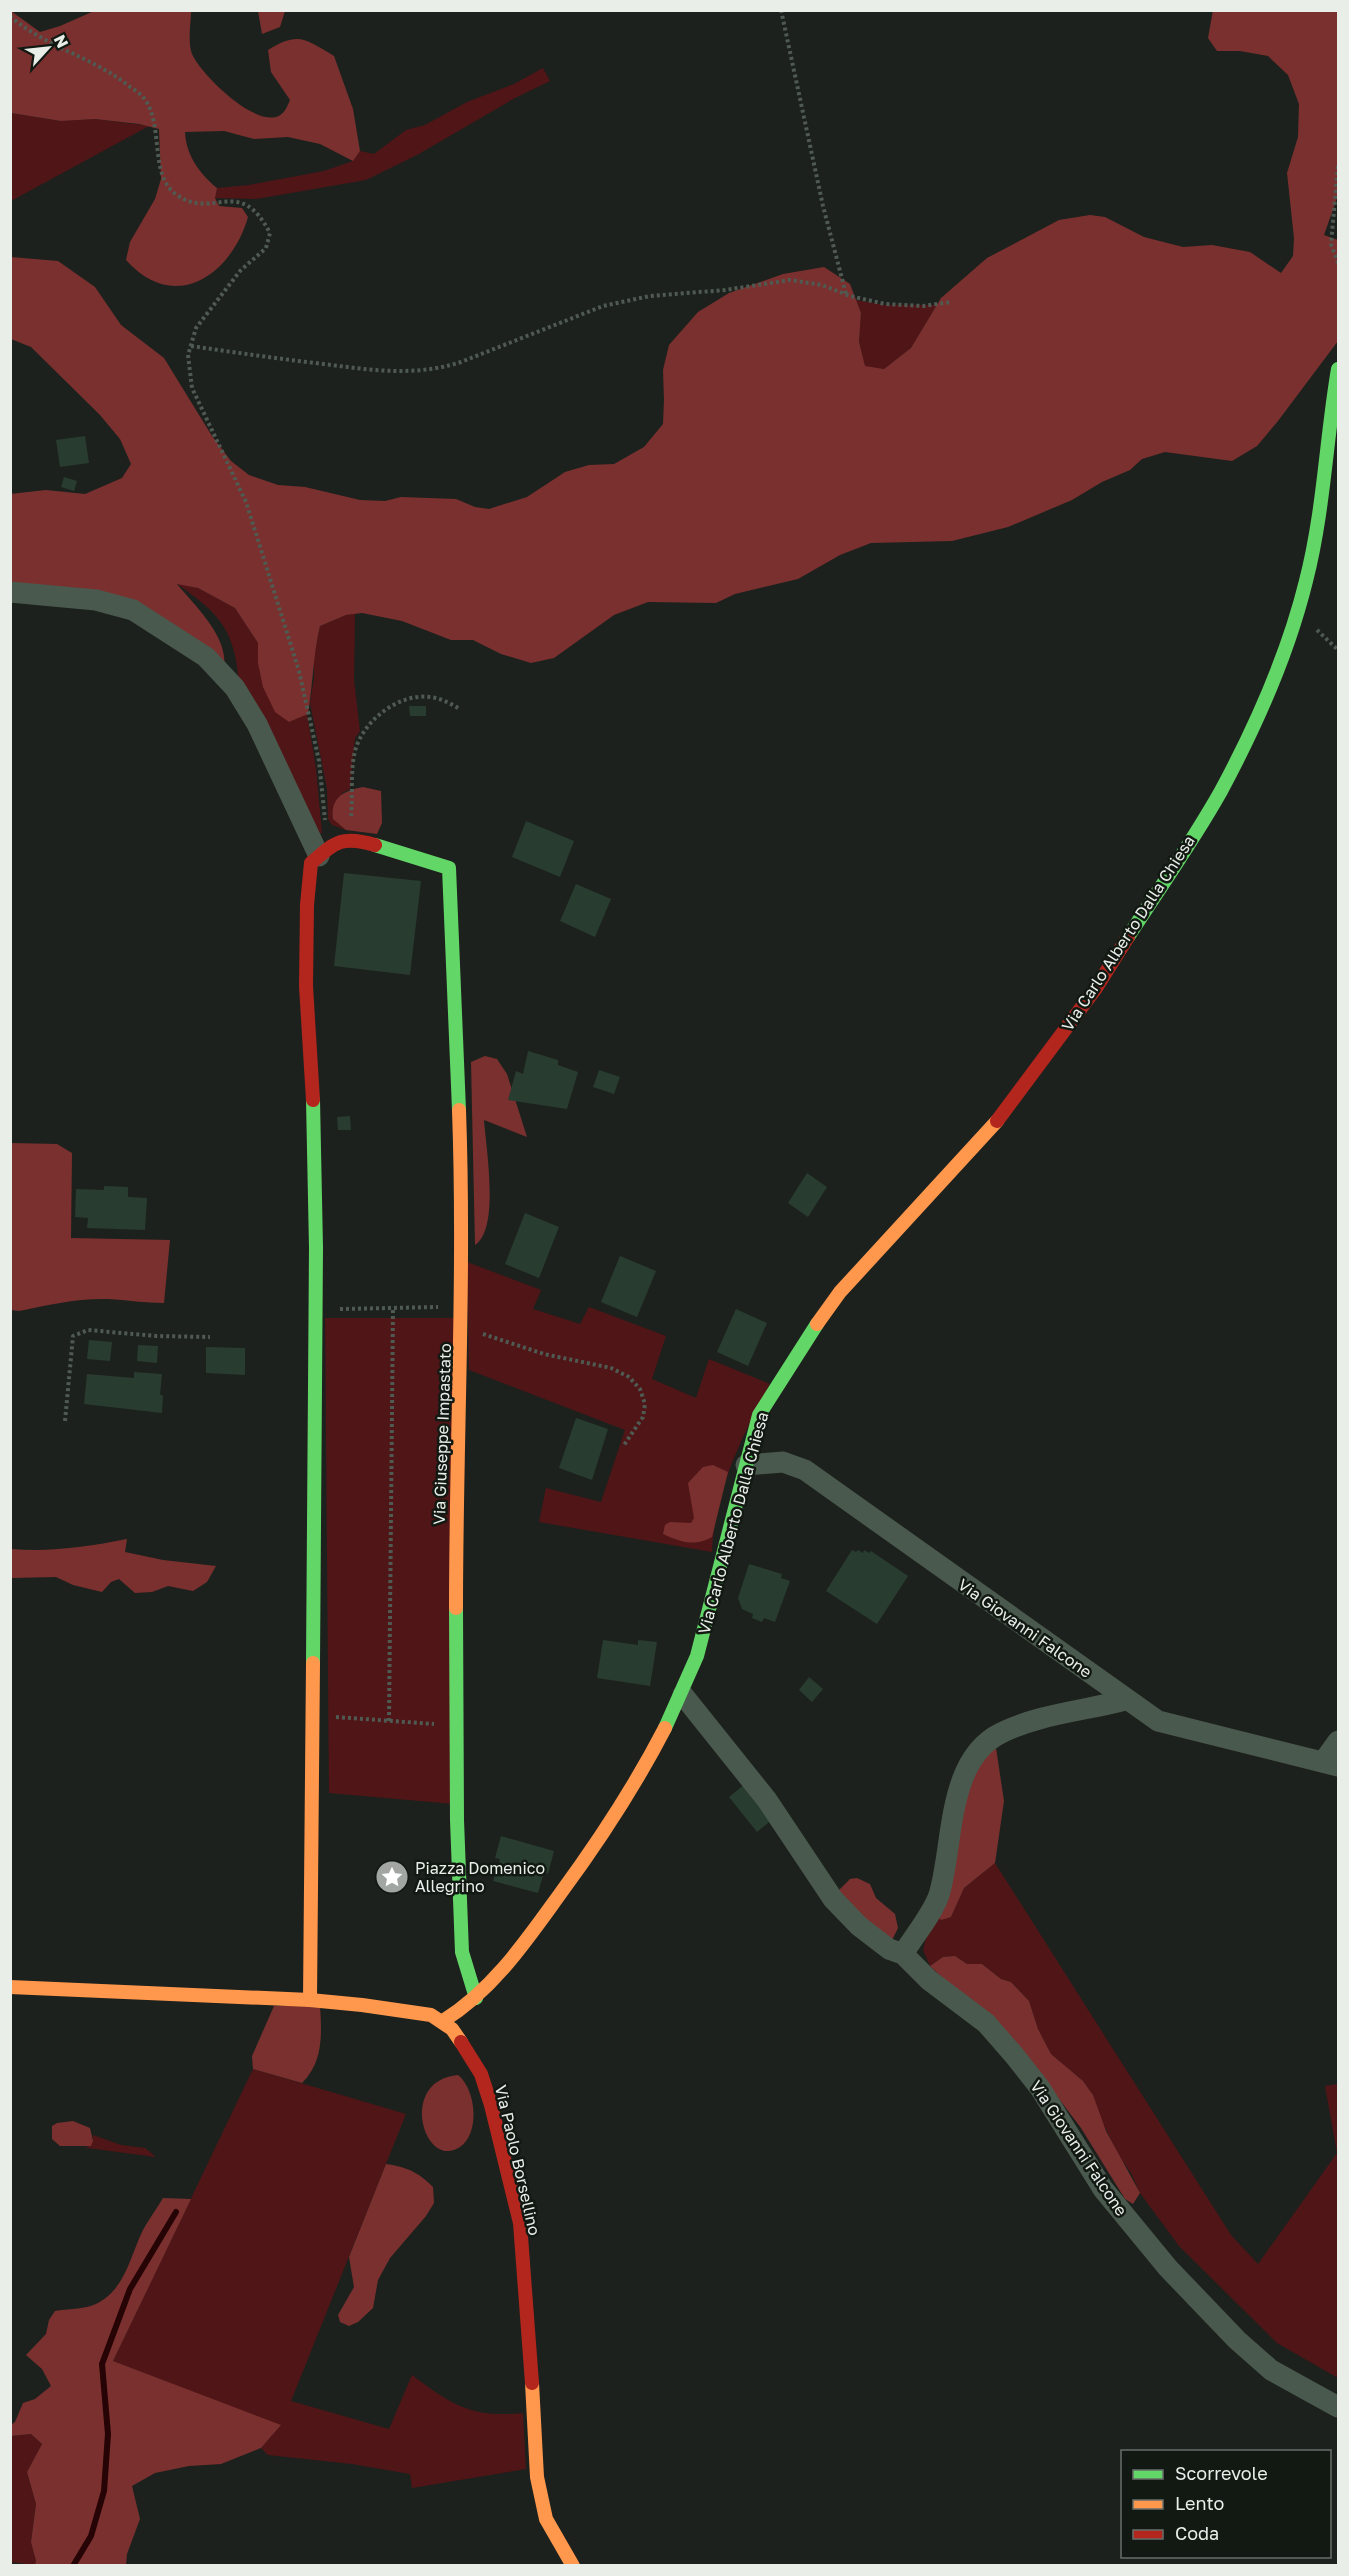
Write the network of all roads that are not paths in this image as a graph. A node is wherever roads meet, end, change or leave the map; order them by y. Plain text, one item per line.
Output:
1 (1338, 369) edge
2 (10, 592) edge
3 (323, 852) junction
4 (746, 1465) junction
5 (683, 1695) junction
6 (1125, 1700) junction
7 (1338, 1741) edge
8 (1330, 1764) edge
9 (903, 1954) junction
10 (10, 1987) edge
11 (476, 1998) junction
12 (310, 2000) junction
13 (443, 2021) junction
14 (1338, 2407) edge
15 (573, 2565) edge

1 - 4 street, Via Carlo Alberto Dalla Chiesa
2 - 3 street
3 - 11 street, Via Giuseppe Impastato
3 - 12 street
4 - 5 street, Via Carlo Alberto Dalla Chiesa
4 - 6 street, Via Giovanni Falcone
5 - 9 street
5 - 11 street, Via Carlo Alberto Dalla Chiesa
6 - 8 street, Via Giovanni Falcone
6 - 9 street
7 - 8 street, Via Giovanni Falcone
9 - 14 street, Via Giovanni Falcone
10 - 12 street
11 - 13 street, Via Carlo Alberto Dalla Chiesa
12 - 13 street
13 - 15 street, Via Paolo Borsellino

